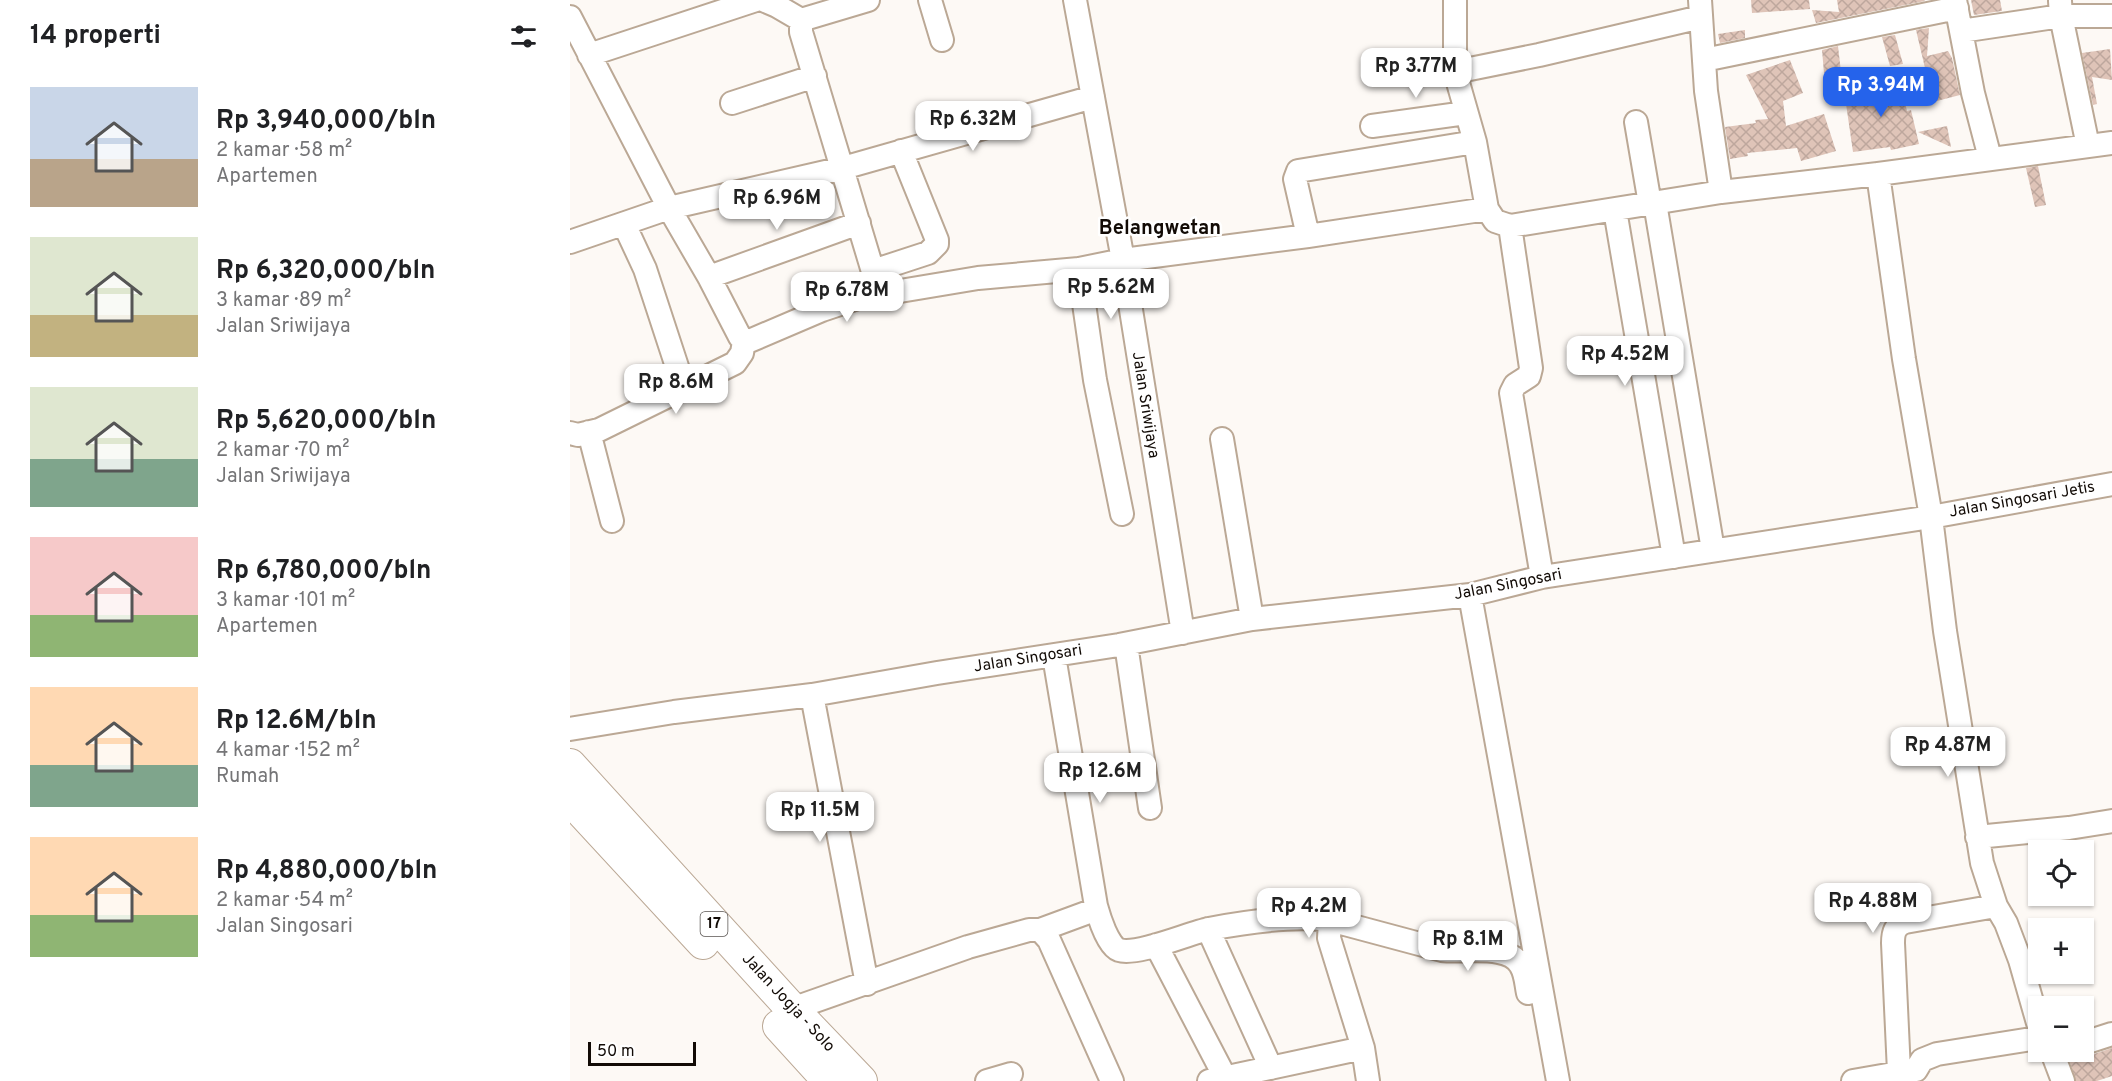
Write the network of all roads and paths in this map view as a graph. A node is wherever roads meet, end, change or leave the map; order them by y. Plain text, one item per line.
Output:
1 (756, 0) edge
2 (763, 0) edge
3 (866, 0) edge
4 (930, 0) edge
5 (1075, 0) edge
6 (1455, 0) edge
7 (1956, 4) edge
8 (1700, 8) edge
9 (2061, 8) edge
10 (2112, 16) edge
11 (570, 18) edge
12 (801, 20) junction
13 (1961, 32) junction
14 (942, 40) dead end
15 (589, 55) junction
16 (1704, 60) junction
17 (1455, 72) junction
18 (815, 76) junction
19 (1092, 97) junction
20 (732, 103) dead end
21 (1466, 112) junction
22 (1636, 122) dead end
23 (1372, 126) dead end
24 (1474, 142) junction
25 (2112, 143) edge
26 (2088, 146) junction
27 (901, 152) junction
28 (1990, 158) junction
29 (843, 168) junction
30 (1878, 174) junction
31 (1721, 192) junction
32 (1652, 204) junction
33 (669, 208) junction
34 (1487, 210) junction
35 (1615, 210) junction
36 (859, 223) junction
37 (624, 224) junction
38 (1510, 226) junction
39 (1308, 236) junction
40 (570, 242) edge
41 (1123, 260) junction
42 (1079, 269) junction
43 (873, 271) junction
44 (709, 277) junction
45 (880, 295) junction
46 (744, 341) junction
47 (684, 388) junction
48 (580, 433) edge
49 (1222, 439) dead end
50 (2112, 484) edge
51 (1122, 514) dead end
52 (1931, 516) junction
53 (612, 521) dead end
54 (1713, 550) junction
55 (1674, 557) junction
56 (1542, 577) junction
57 (1470, 595) junction
58 (1252, 619) junction
59 (1183, 633) junction
60 (1126, 644) junction
61 (1054, 656) junction
62 (812, 695) junction
63 (570, 729) edge
64 (570, 765) edge
65 (570, 799) edge
66 (1150, 808) dead end
67 (2112, 821) edge
68 (1977, 837) junction
69 (1996, 906) junction
70 (1097, 909) junction
71 (1330, 920) junction
72 (1208, 929) junction
73 (1040, 930) junction
74 (1156, 945) junction
75 (867, 984) junction
76 (2030, 996) edge
77 (792, 1009) junction
78 (2112, 1034) edge
79 (2028, 1040) edge
80 (2094, 1040) edge
81 (1364, 1048) junction
82 (2058, 1062) edge
83 (1271, 1068) junction
84 (1011, 1074) dead end
85 (1911, 1074) edge
86 (1221, 1080) edge
87 (830, 1081) edge
88 (861, 1081) edge
89 (987, 1081) edge
90 (1112, 1081) edge
91 (1368, 1081) edge
92 (1543, 1081) edge
93 (1558, 1081) edge
94 (1853, 1081) edge
95 (2063, 1081) edge

1 - 15 street
2 - 12 street
3 - 12 street
4 - 14 street
5 - 19 street, Jalan Sriwijaya
6 - 17 street
7 - 13 street
7 - 16 street
8 - 16 street
8 - 17 street
9 - 10 street
9 - 13 street
9 - 26 street
11 - 15 street
12 - 18 street
13 - 28 street
15 - 33 street
16 - 31 street
17 - 21 street
18 - 20 street
18 - 29 street
19 - 27 street
19 - 41 street, Jalan Sriwijaya
21 - 23 street
21 - 24 street
22 - 32 street
24 - 34 street
24 - 39 street
25 - 26 street
26 - 28 street
27 - 29 street
27 - 43 street
28 - 30 street
29 - 33 street
29 - 36 street
30 - 31 street
30 - 52 street
31 - 32 street
32 - 35 street
32 - 54 street
33 - 37 street
33 - 44 street
34 - 38 street
34 - 39 street
35 - 38 street
35 - 55 street
36 - 43 street
36 - 44 street
37 - 40 street
37 - 47 street
38 - 56 street
39 - 41 street
41 - 42 street
41 - 59 street, Jalan Sriwijaya
42 - 45 street
42 - 51 street
43 - 45 street
44 - 46 street
45 - 46 street
46 - 47 street
47 - 48 street
48 - 53 street
49 - 58 street
50 - 52 street, Jalan Singosari Jetis
52 - 54 street, Jalan Singosari
52 - 68 street
54 - 55 street, Jalan Singosari
55 - 56 street, Jalan Singosari
56 - 57 street, Jalan Singosari
57 - 58 street, Jalan Singosari
57 - 93 street
58 - 59 street, Jalan Singosari
59 - 60 street, Jalan Singosari
60 - 61 street, Jalan Singosari
60 - 66 street
61 - 62 street, Jalan Singosari
61 - 70 street
62 - 63 street, Jalan Singosari
62 - 75 street
64 - 77 highway, Jalan Jogja - Solo / 17
65 - 87 highway, Jalan Jogja - Solo / 17
67 - 68 street
68 - 69 street
69 - 76 street
69 - 85 street
70 - 73 street
70 - 74 street
71 - 72 street
71 - 81 street
71 - 92 street
72 - 74 street
72 - 83 street
73 - 75 street
73 - 90 street
74 - 86 street
75 - 77 street
77 - 88 highway, Jalan Jogja - Solo / 17
78 - 80 street
79 - 85 street
81 - 83 street
81 - 91 street
82 - 95 street
83 - 86 street
84 - 89 street
85 - 94 street

